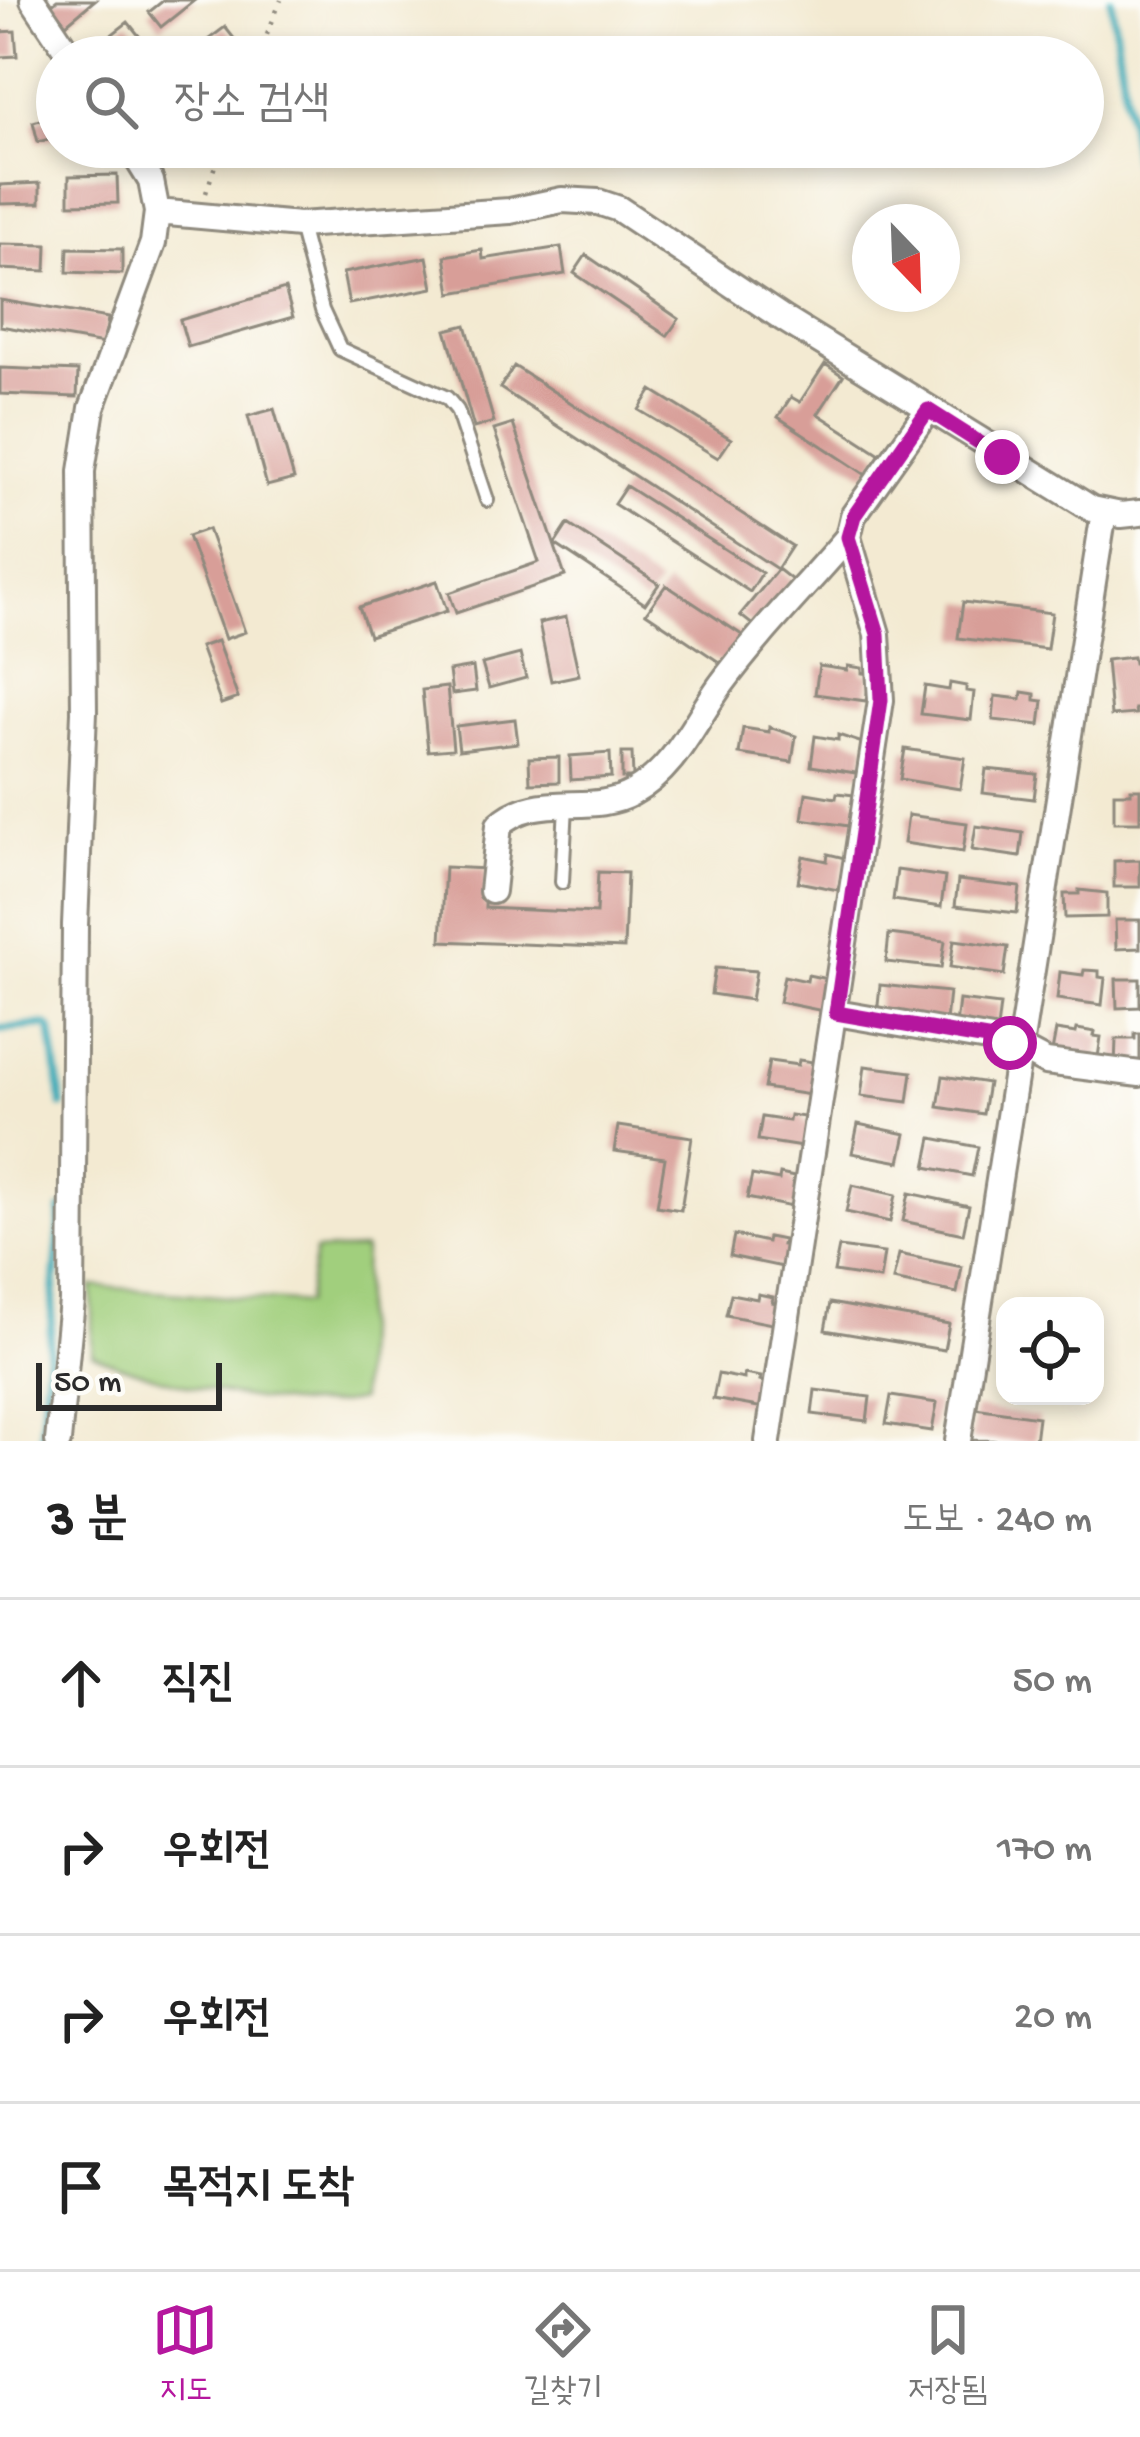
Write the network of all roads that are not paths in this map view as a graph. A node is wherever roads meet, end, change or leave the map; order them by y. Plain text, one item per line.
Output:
1 (33, 0) edge
2 (57, 36) edge
3 (144, 168) edge
4 (157, 212) junction
5 (299, 225) junction
6 (928, 410) junction
7 (487, 500) dead end
8 (1104, 512) junction
9 (1140, 513) edge
10 (848, 537) junction
11 (566, 804) junction
12 (562, 882) dead end
13 (492, 891) dead end
14 (836, 1013) junction
15 (1022, 1051) junction
16 (1140, 1075) edge
17 (58, 1441) edge
18 (768, 1441) edge
19 (958, 1441) edge

1 - 2 street
3 - 4 street
4 - 5 street
4 - 17 street
5 - 6 street
5 - 7 lane
6 - 8 street
6 - 10 street
8 - 9 street
8 - 15 street
10 - 11 street
10 - 14 street
11 - 12 lane
11 - 13 street
14 - 15 street
14 - 18 street
15 - 16 street
15 - 19 street

